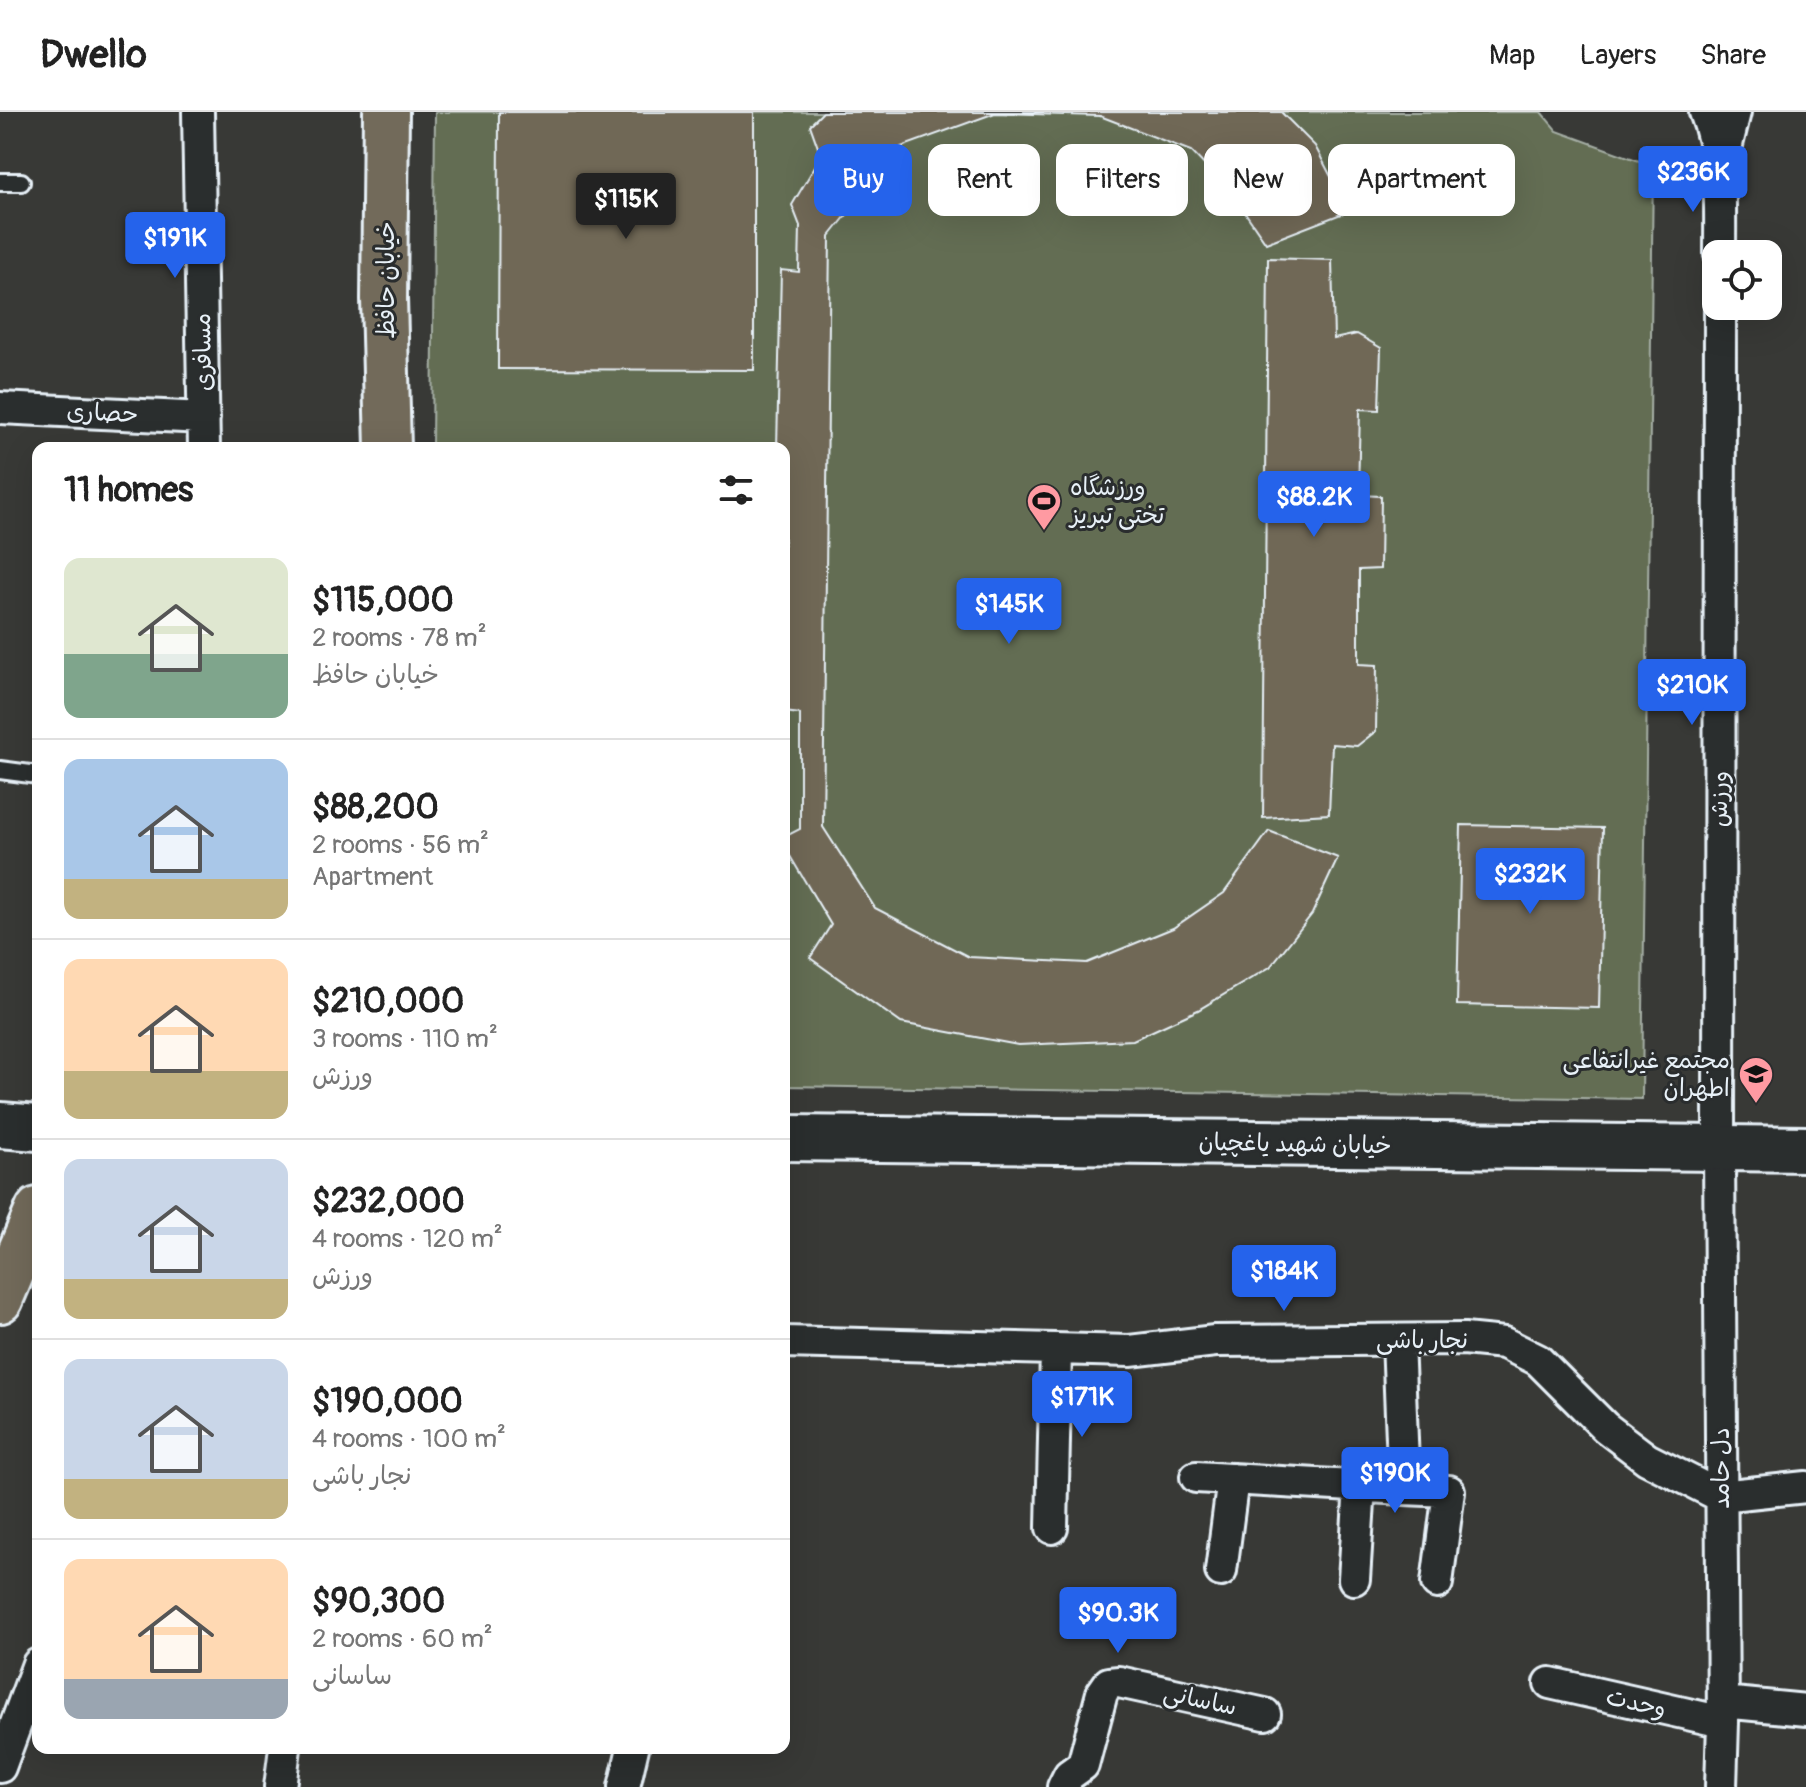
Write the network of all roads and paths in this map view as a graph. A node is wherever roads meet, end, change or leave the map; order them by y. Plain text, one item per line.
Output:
1 (198, 112) edge
2 (386, 112) edge
3 (1705, 112) edge
4 (1735, 112) edge
5 (1720, 175) junction
6 (0, 182) edge
7 (21, 182) dead end
8 (1720, 240) edge
9 (1720, 320) edge
10 (0, 408) edge
11 (204, 433) edge
12 (389, 442) edge
13 (0, 770) edge
14 (32, 774) edge
15 (0, 1125) edge
16 (32, 1128) edge
17 (790, 1138) edge
18 (1719, 1149) junction
19 (1806, 1149) edge
20 (32, 1224) edge
21 (0, 1300) edge
22 (1398, 1340) junction
23 (790, 1342) edge
24 (1056, 1350) junction
25 (1196, 1477) dead end
26 (1233, 1479) junction
27 (1360, 1486) junction
28 (1806, 1487) edge
29 (1404, 1489) junction
30 (1720, 1496) junction
31 (1052, 1528) dead end
32 (1221, 1571) dead end
33 (1354, 1579) dead end
34 (1437, 1583) dead end
35 (32, 1680) edge
36 (1550, 1683) dead end
37 (1806, 1710) edge
38 (1723, 1712) junction
39 (1265, 1714) dead end
40 (284, 1754) edge
41 (632, 1754) edge
42 (0, 1767) edge
43 (280, 1787) edge
44 (624, 1787) edge
45 (1063, 1787) edge
46 (1721, 1787) edge

1 - 11 street, مسافری
2 - 12 main road, خیابان حافظ
3 - 5 street
4 - 5 street
5 - 8 street
6 - 7 lane
9 - 18 street, ورزش
10 - 11 street, حصاری
13 - 14 lane
15 - 16 main road
17 - 18 main road, خیابان شهید یاغچیان
18 - 19 main road, خیابان شهید یاغچیان
18 - 30 street, دل حامد
20 - 21 main road
22 - 24 street, نجار باشی
22 - 29 street
22 - 30 street, نجار باشی
23 - 24 street, نجار باشی
24 - 31 street
25 - 26 street
26 - 27 street
26 - 32 street
27 - 29 street
27 - 33 street
28 - 30 street
29 - 34 street
30 - 38 street, دل حامد
35 - 42 street
36 - 38 street, وحدت
37 - 38 street, وحدت
38 - 46 street, دل حامد
39 - 45 street, ساسانی
40 - 43 street
41 - 44 street

